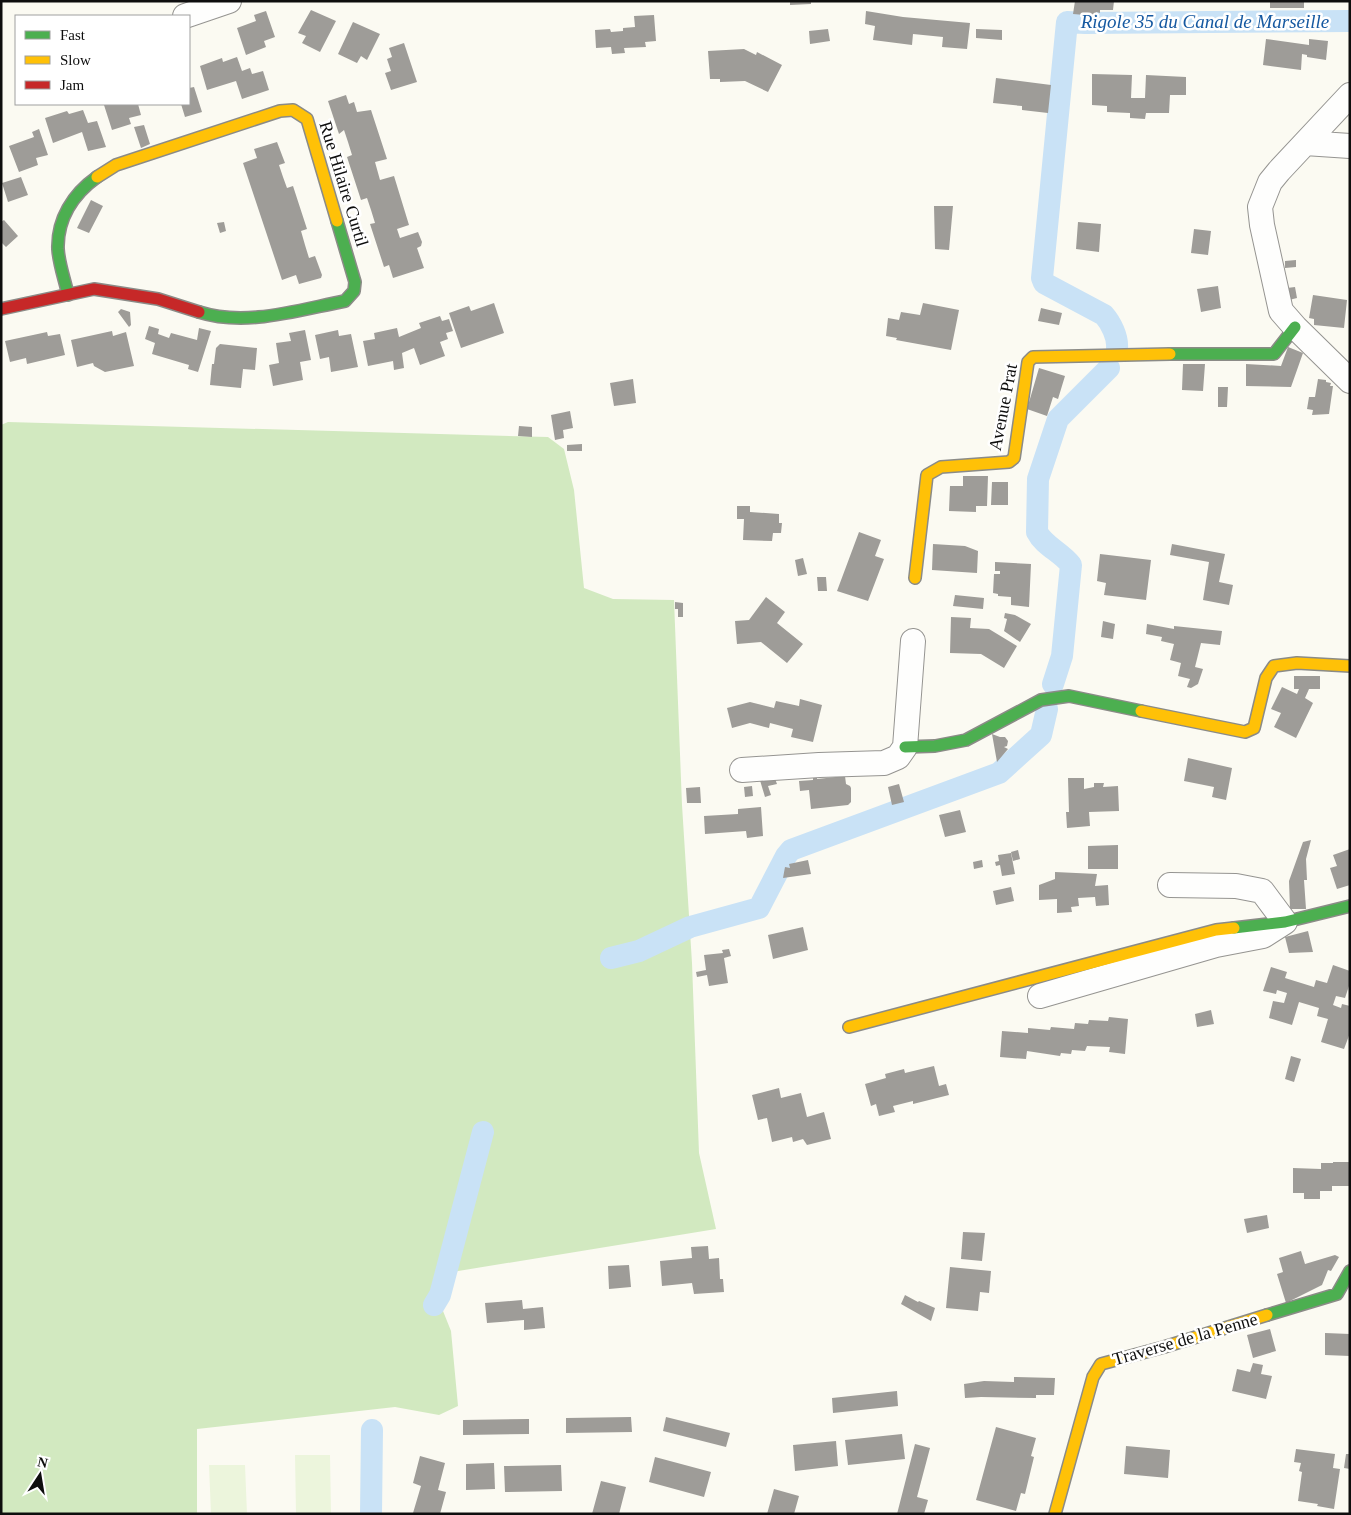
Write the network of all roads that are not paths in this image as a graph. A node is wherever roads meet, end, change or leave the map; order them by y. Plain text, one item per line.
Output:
1 (229, 1) edge
2 (189, 15) edge
3 (1350, 95) edge
4 (1305, 143) junction
5 (1350, 146) edge
6 (68, 295) junction
7 (1, 309) edge
8 (1295, 327) junction
9 (1350, 381) edge
10 (915, 578) dead end
11 (913, 641) dead end
12 (1350, 666) edge
13 (905, 747) junction
14 (742, 770) dead end
15 (1170, 885) dead end
16 (1350, 906) edge
17 (1285, 922) junction
18 (1040, 996) dead end
19 (849, 1027) dead end
20 (1350, 1272) edge
21 (1343, 1293) edge
22 (1055, 1514) edge

1 - 2 street
3 - 4 street
4 - 5 street
4 - 8 street
6 - 6 street, Rue Hilaire Curtil
6 - 7 street, Rue Hilaire Curtil
8 - 9 street
8 - 10 street, Avenue Prat
11 - 13 street
12 - 13 street
13 - 14 street
15 - 17 street
16 - 17 street
17 - 18 street
17 - 19 street
20 - 21 street, Traverse de la Penne
21 - 22 street, Traverse de la Penne

